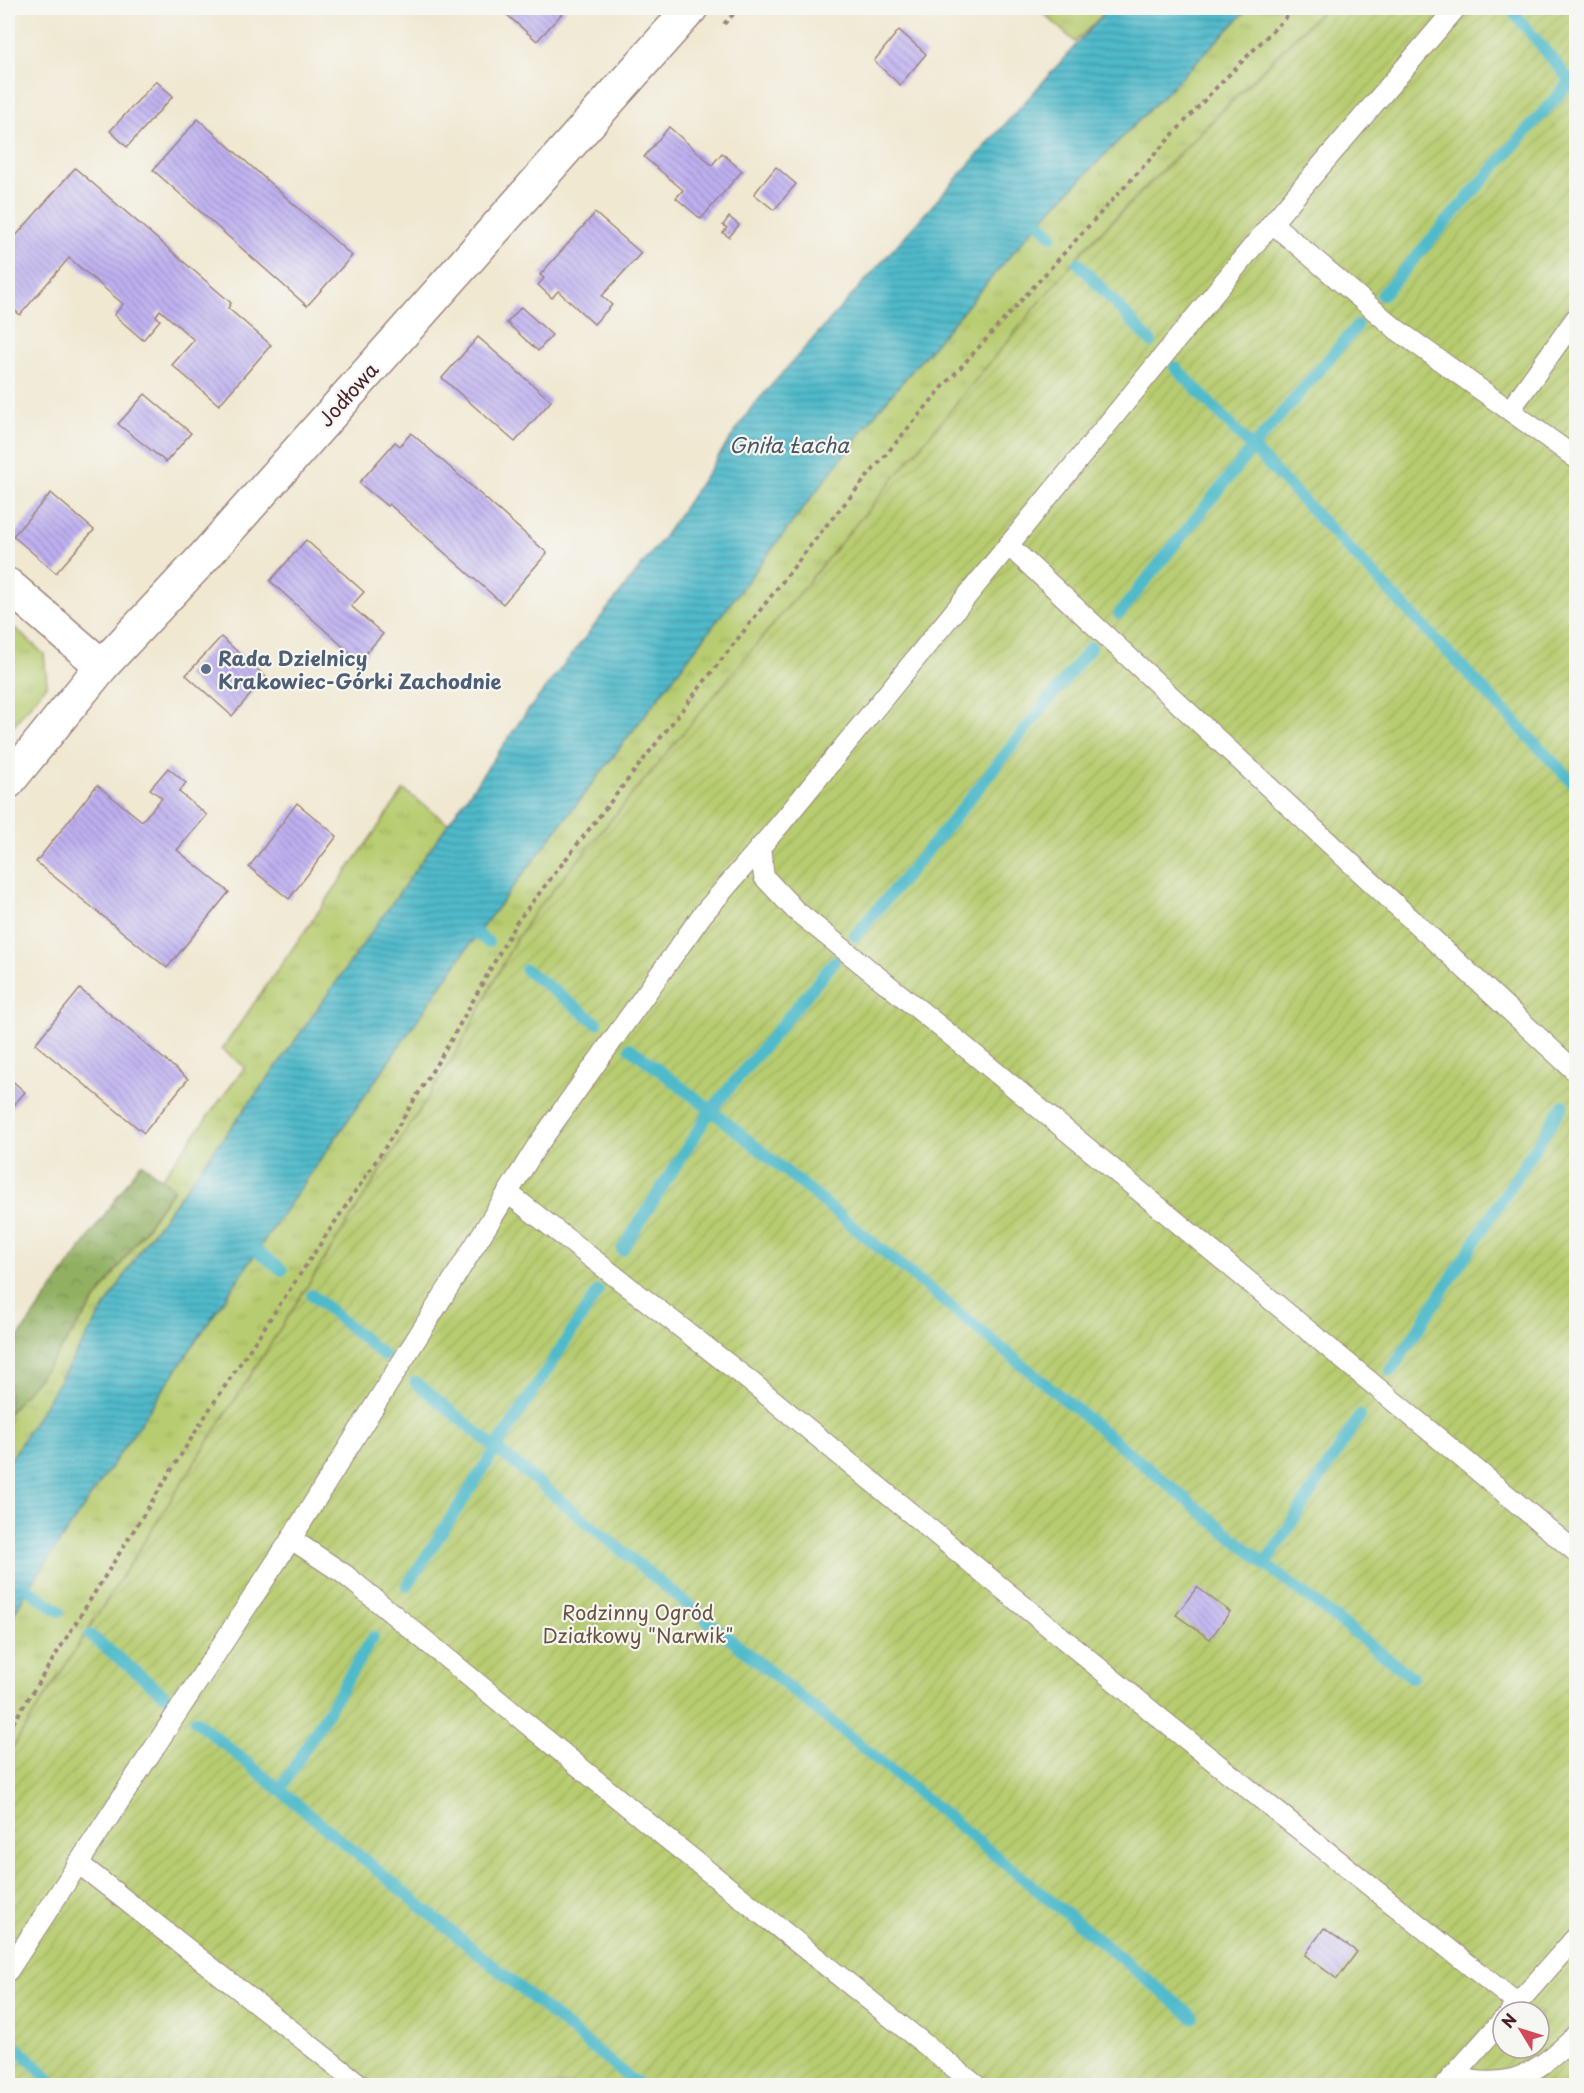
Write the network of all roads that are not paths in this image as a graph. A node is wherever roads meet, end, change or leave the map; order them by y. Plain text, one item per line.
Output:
1 (691, 8) edge
2 (1456, 8) edge
3 (1272, 222) junction
4 (1576, 318) edge
5 (1510, 410) junction
6 (1576, 458) edge
7 (1008, 545) junction
8 (8, 585) edge
9 (102, 666) junction
10 (8, 782) edge
11 (760, 847) junction
12 (1576, 1072) edge
13 (508, 1193) junction
14 (291, 1539) junction
15 (1576, 1552) edge
16 (78, 1863) junction
17 (1576, 1937) edge
18 (8, 1971) edge
19 (1504, 2000) edge
20 (1521, 2000) edge
21 (1491, 2033) edge
22 (1576, 2036) edge
23 (1448, 2081) edge
24 (1481, 2084) edge
25 (362, 2085) edge
26 (977, 2085) edge

1 - 9 street, Jodłowa
2 - 3 lane
3 - 5 lane
3 - 7 lane
4 - 5 lane
5 - 6 lane
7 - 11 lane
7 - 12 lane
8 - 9 street
9 - 10 street, Jodłowa
11 - 13 lane
11 - 15 lane
13 - 14 lane
13 - 19 lane
14 - 16 lane
14 - 26 lane
16 - 18 lane
16 - 25 lane
17 - 20 lane
21 - 23 lane
22 - 24 lane
23 - 24 lane

